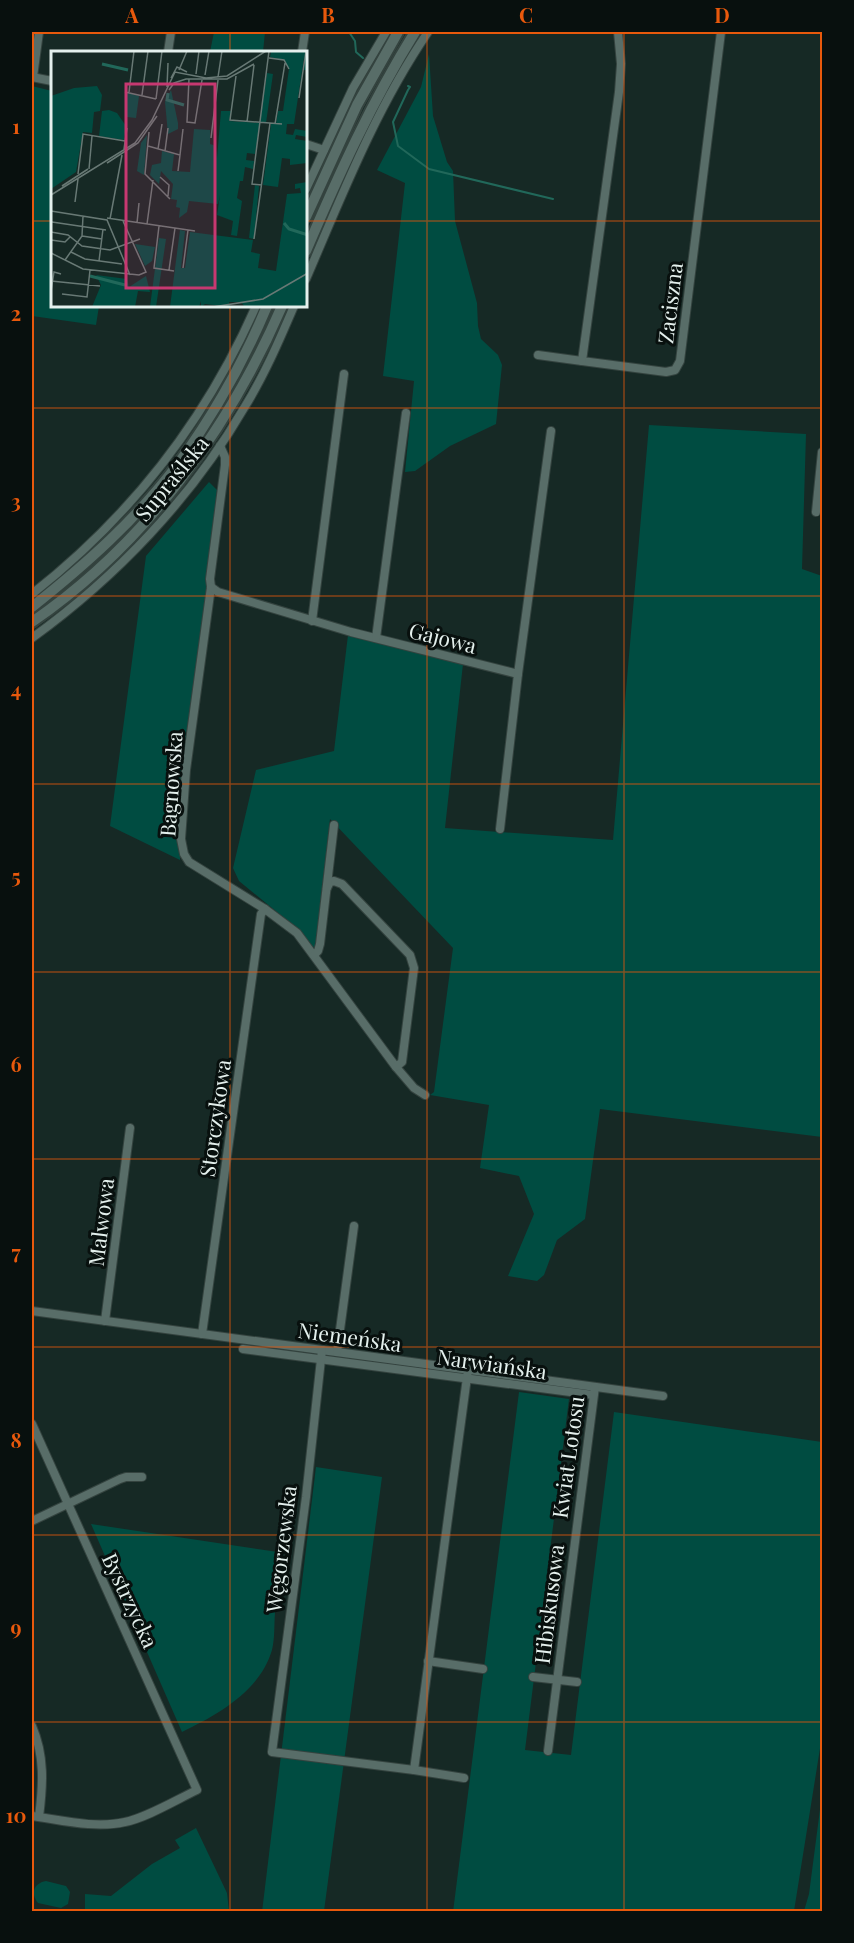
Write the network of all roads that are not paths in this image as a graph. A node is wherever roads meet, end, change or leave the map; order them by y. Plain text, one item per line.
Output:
1 (39, 32) edge
2 (171, 32) edge
3 (305, 32) edge
4 (386, 32) edge
5 (398, 32) edge
6 (415, 32) edge
7 (428, 32) edge
8 (618, 32) edge
9 (721, 32) edge
10 (168, 51) edge
11 (303, 51) edge
12 (32, 77) edge
13 (51, 81) edge
14 (308, 145) edge
15 (324, 150) junction
16 (308, 185) edge
17 (308, 214) edge
18 (308, 246) edge
19 (308, 274) edge
20 (255, 308) edge
21 (266, 308) edge
22 (281, 308) edge
23 (293, 308) edge
24 (538, 355) dead end
25 (582, 361) junction
26 (344, 374) dead end
27 (406, 413) dead end
28 (551, 431) dead end
29 (220, 446) junction
30 (822, 452) edge
31 (816, 512) dead end
32 (211, 587) junction
33 (32, 594) edge
34 (32, 607) edge
35 (312, 621) junction
36 (32, 622) edge
37 (32, 638) edge
38 (376, 638) junction
39 (518, 674) junction
40 (334, 825) dead end
41 (500, 829) dead end
42 (327, 888) junction
43 (265, 909) junction
44 (314, 954) junction
45 (396, 1067) junction
46 (425, 1095) dead end
47 (130, 1128) dead end
48 (354, 1226) dead end
49 (32, 1311) edge
50 (105, 1321) junction
51 (202, 1334) junction
52 (243, 1348) dead end
53 (322, 1350) junction
54 (337, 1352) junction
55 (321, 1359) junction
56 (467, 1374) junction
57 (594, 1391) junction
58 (663, 1396) dead end
59 (32, 1425) edge
60 (142, 1477) dead end
61 (67, 1505) junction
62 (32, 1521) edge
63 (575, 1532) joint
64 (429, 1661) junction
65 (483, 1669) dead end
66 (533, 1677) dead end
67 (556, 1681) junction
68 (577, 1682) dead end
69 (32, 1726) edge
70 (548, 1751) dead end
71 (414, 1770) junction
72 (464, 1778) dead end
73 (35, 1817) edge

1 - 12 street
2 - 10 street
3 - 11 street
4 - 15 street
5 - 17 main road
6 - 18 main road
7 - 19 street
8 - 25 street
9 - 25 street, Zaciszna
12 - 13 street
14 - 15 street
15 - 16 street
20 - 33 street, Supraślska
21 - 34 main road
22 - 36 main road
23 - 29 street, Supraślska
24 - 25 street, Zaciszna
26 - 35 street
27 - 38 street
28 - 39 street
29 - 32 street, Bagnowska
29 - 37 street, Supraślska
30 - 31 street
32 - 35 street, Gajowa
32 - 43 street, Bagnowska
35 - 38 street, Gajowa
38 - 39 street, Gajowa
39 - 41 street
40 - 42 street
42 - 44 street
42 - 45 street
43 - 44 street, Bagnowska
43 - 51 street, Storczykowa
44 - 45 street, Bagnowska
45 - 46 street, Bagnowska
47 - 50 street, Malwowa
48 - 54 street
49 - 50 street, Niemeńska
50 - 51 street, Niemeńska
51 - 53 street, Niemeńska
52 - 55 street, Narwiańska
53 - 54 street, Niemeńska
53 - 55 street, Węgorzewska
54 - 56 street, Niemeńska
55 - 56 street, Narwiańska
55 - 71 street, Węgorzewska
56 - 57 street, Niemeńska
56 - 64 street
57 - 58 street, Niemeńska
57 - 63 street, Kwiat Lotosu
59 - 61 street, Bystrzycka
60 - 61 street
61 - 62 street
61 - 73 street, Bystrzycka
63 - 67 street, Hibiskusowa
64 - 65 street
64 - 71 street
66 - 67 street
67 - 68 street
67 - 70 street, Hibiskusowa
69 - 73 street
71 - 72 street

